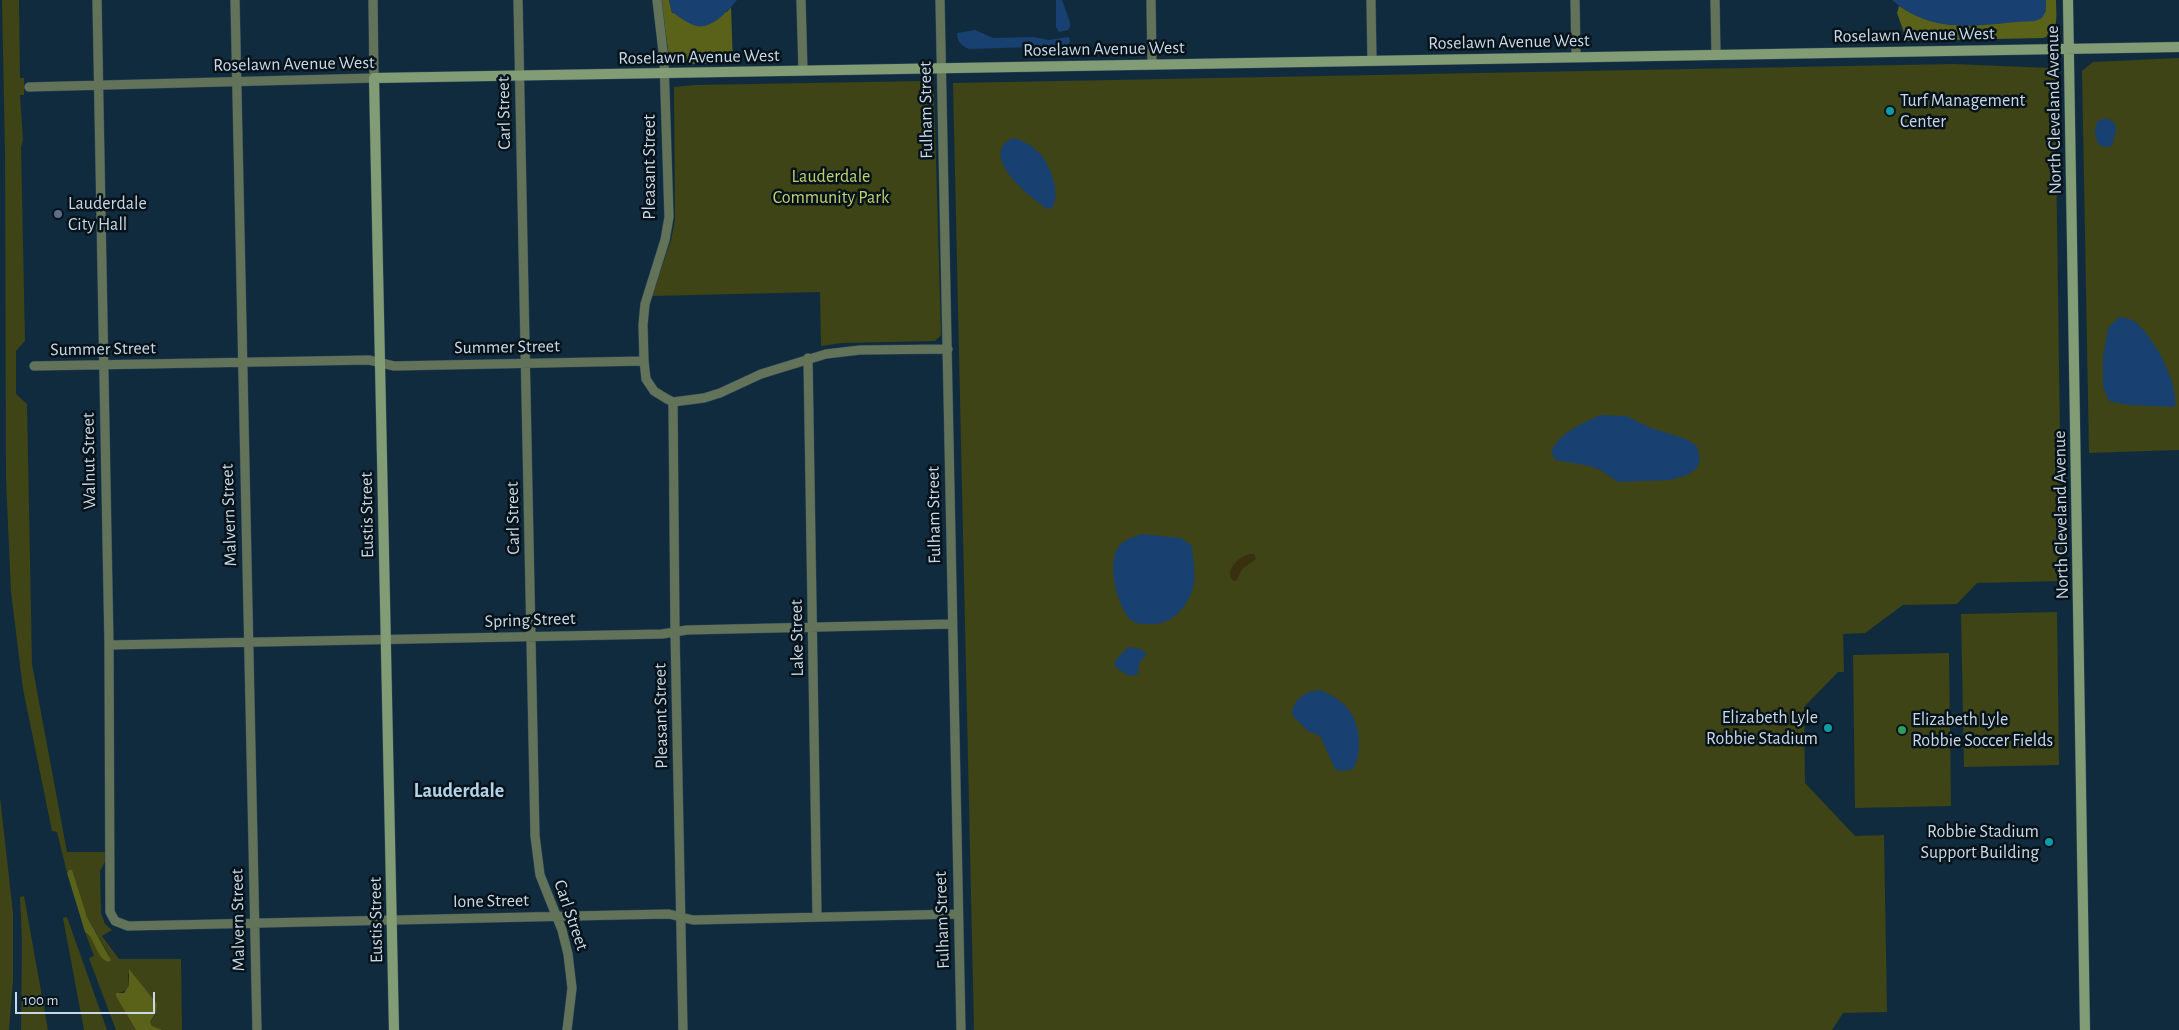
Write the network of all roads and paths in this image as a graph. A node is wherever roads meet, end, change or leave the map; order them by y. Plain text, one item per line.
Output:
1 (97, 0) edge
2 (235, 0) edge
3 (373, 0) edge
4 (518, 0) edge
5 (657, 0) edge
6 (801, 0) edge
7 (940, 0) edge
8 (1151, 0) edge
9 (1371, 0) edge
10 (1575, 0) edge
11 (1715, 0) edge
12 (2068, 0) edge
13 (2179, 47) edge
14 (2069, 49) junction
15 (1716, 54) junction
16 (1576, 57) junction
17 (1372, 61) junction
18 (1152, 64) junction
19 (942, 69) junction
20 (804, 71) junction
21 (664, 73) junction
22 (519, 76) junction
23 (374, 78) junction
24 (236, 81) junction
25 (99, 84) junction
26 (29, 87) dead end
27 (948, 349) junction
28 (808, 358) junction
29 (644, 361) junction
30 (242, 362) junction
31 (526, 362) junction
32 (380, 364) junction
33 (103, 365) junction
34 (34, 366) dead end
35 (673, 402) junction
36 (952, 624) junction
37 (813, 626) junction
38 (675, 632) junction
39 (532, 636) junction
40 (386, 640) junction
41 (249, 643) junction
42 (109, 645) junction
43 (958, 914) junction
44 (556, 916) junction
45 (681, 917) junction
46 (817, 917) junction
47 (392, 919) junction
48 (115, 921) joint
49 (254, 923) junction
50 (257, 1030) edge
51 (394, 1030) edge
52 (566, 1030) edge
53 (683, 1030) edge
54 (961, 1030) edge
55 (2085, 1030) edge

1 - 25 street, Walnut Street
2 - 24 street, Malvern Street
3 - 23 street, Eustis Street
4 - 22 street, Carl Street
5 - 21 street, Pleasant Street
6 - 20 street
7 - 19 street, Fulham Street
8 - 18 street
9 - 17 street
10 - 16 street
11 - 15 street
12 - 14 street, North Cleveland Avenue
13 - 14 street, Roselawn Avenue West
14 - 15 street, Roselawn Avenue West
14 - 55 street, North Cleveland Avenue
15 - 16 street, Roselawn Avenue West
16 - 17 street, Roselawn Avenue West
17 - 18 street, Roselawn Avenue West
18 - 19 street, Roselawn Avenue West
19 - 20 street, Roselawn Avenue West
19 - 27 street, Fulham Street
20 - 21 street, Roselawn Avenue West
21 - 22 street, Roselawn Avenue West
21 - 29 street, Pleasant Street
22 - 23 street, Roselawn Avenue West
22 - 31 street, Carl Street
23 - 24 street, Roselawn Avenue West
23 - 32 street, Eustis Street
24 - 25 street, Roselawn Avenue West
24 - 30 street, Malvern Street
25 - 26 street, Roselawn Avenue West
25 - 33 street, Walnut Street
27 - 28 street
27 - 36 street, Fulham Street
28 - 35 street
28 - 37 street, Lake Street
29 - 31 street, Summer Street
29 - 35 street
30 - 32 street, Summer Street
30 - 33 street, Summer Street
30 - 41 street, Malvern Street
31 - 32 street, Summer Street
31 - 39 street, Carl Street
32 - 40 street, Eustis Street
33 - 34 street, Summer Street
33 - 42 street, Walnut Street
35 - 38 street, Pleasant Street
36 - 37 street, Spring Street
36 - 43 street, Fulham Street
37 - 38 street, Spring Street
37 - 46 street, Lake Street
38 - 39 street, Spring Street
38 - 45 street, Pleasant Street
39 - 40 street, Spring Street
39 - 44 street, Carl Street
40 - 41 street, Spring Street
40 - 47 street, Eustis Street
41 - 42 street, Spring Street
41 - 49 street, Malvern Street
42 - 48 street, Walnut Street
43 - 46 street, Ione Street
43 - 54 street, Fulham Street
44 - 45 street, Ione Street
44 - 47 street, Ione Street
44 - 52 street, Carl Street
45 - 46 street, Ione Street
45 - 53 street, Pleasant Street
47 - 49 street, Ione Street
47 - 51 street, Eustis Street
48 - 49 street, Ione Street
49 - 50 street, Malvern Street

